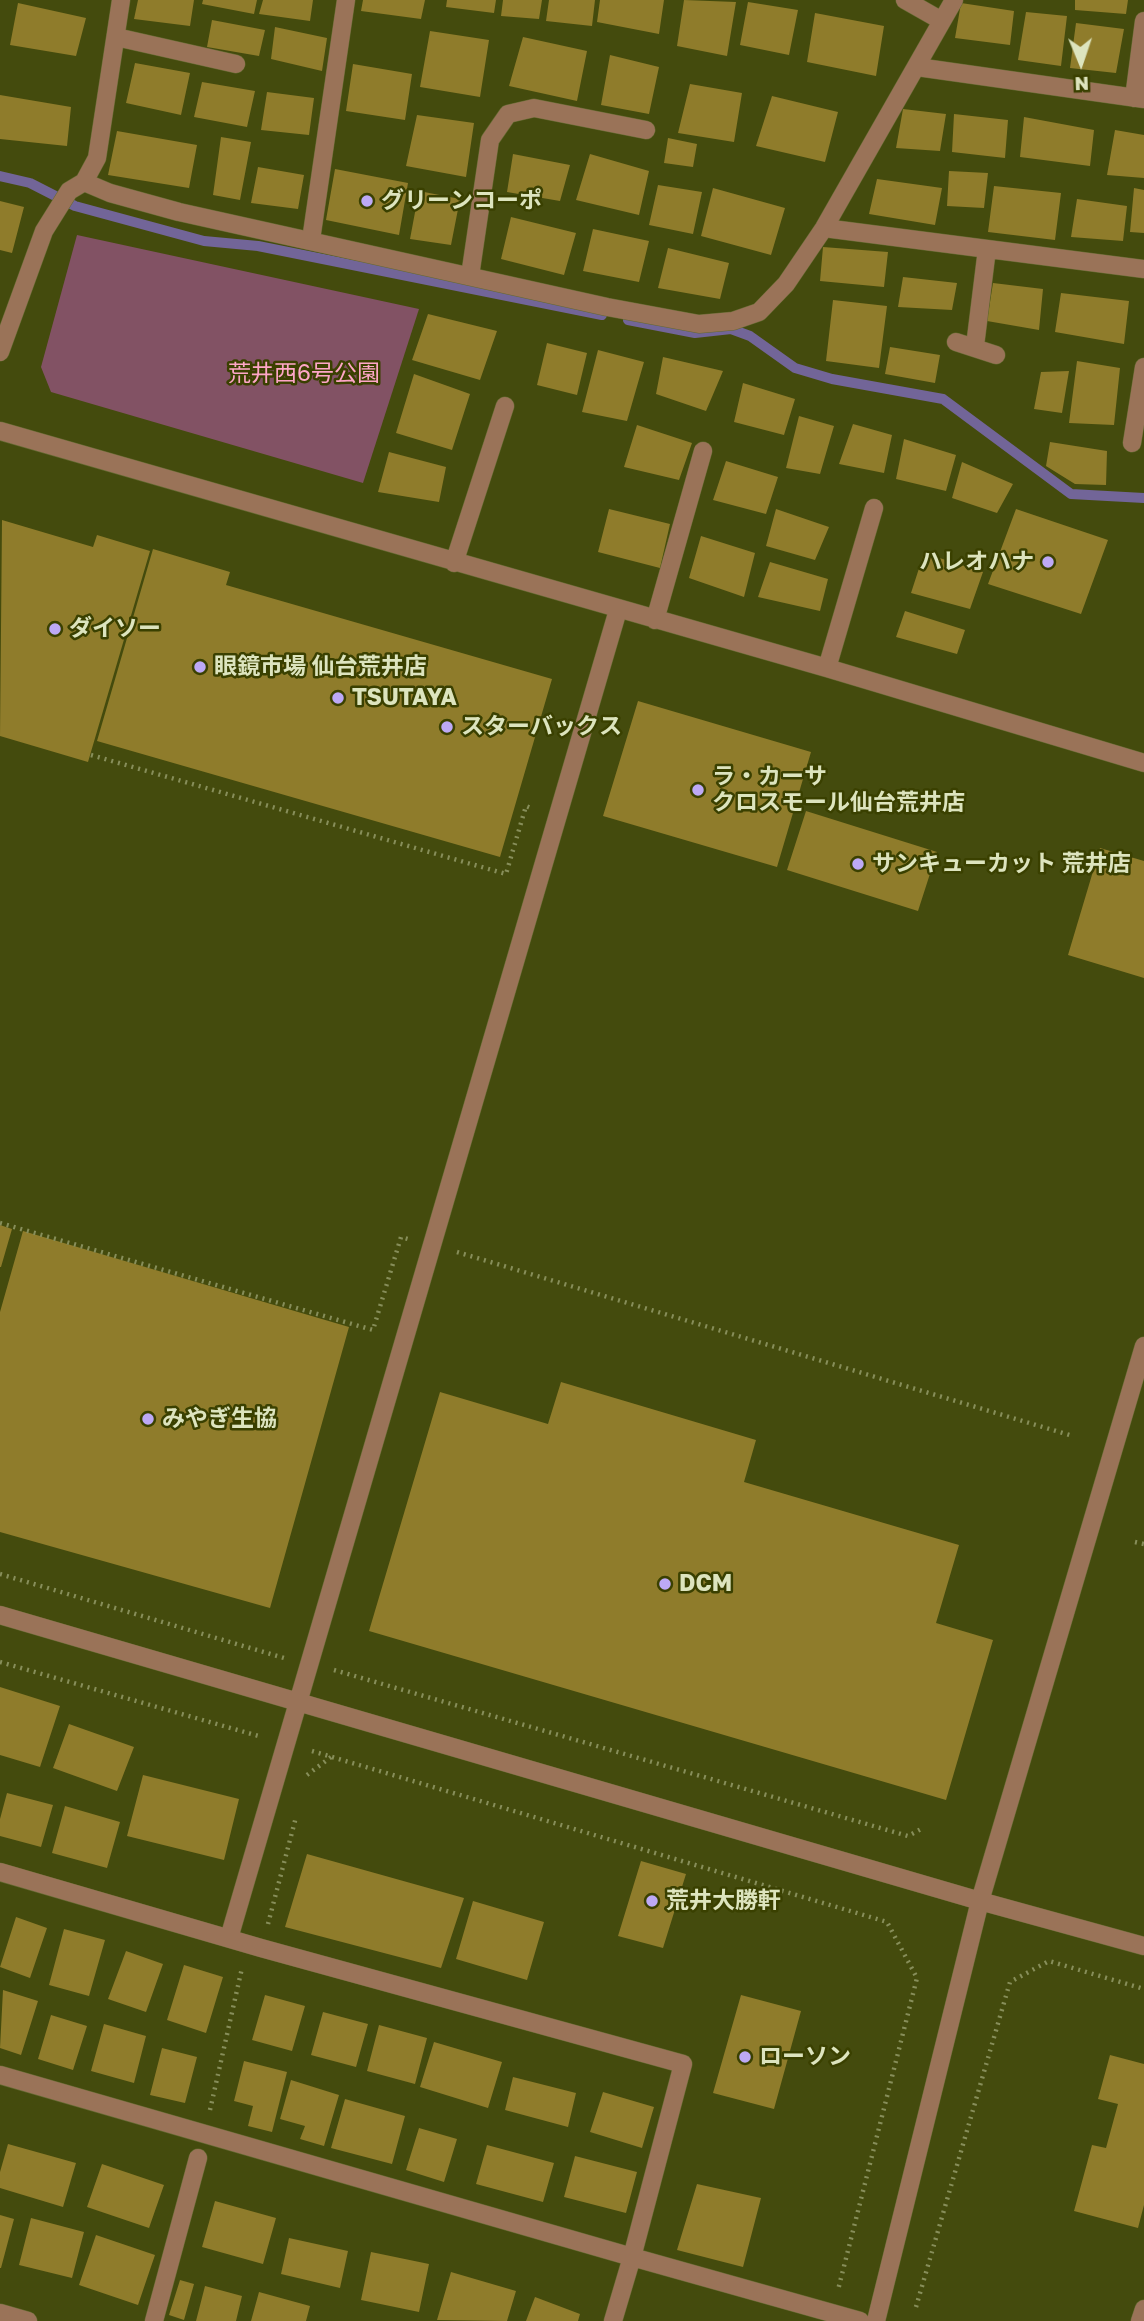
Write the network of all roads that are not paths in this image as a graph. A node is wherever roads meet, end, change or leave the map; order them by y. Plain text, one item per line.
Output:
1 (121, 0) edge
2 (346, 0) edge
3 (905, 0) edge
4 (954, 0) edge
5 (942, 21) junction
6 (1144, 21) edge
7 (116, 37) junction
8 (236, 64) dead end
9 (918, 67) junction
10 (1139, 98) edge
11 (646, 130) dead end
12 (76, 186) junction
13 (824, 228) junction
14 (311, 240) junction
15 (987, 249) junction
16 (1144, 269) edge
17 (470, 276) junction
18 (956, 342) dead end
19 (975, 346) junction
20 (0, 352) edge
21 (996, 355) dead end
22 (1144, 367) edge
23 (505, 406) dead end
24 (0, 431) edge
25 (1132, 443) dead end
26 (703, 451) dead end
27 (874, 508) dead end
28 (454, 563) junction
29 (618, 610) junction
30 (654, 620) junction
31 (827, 668) junction
32 (1144, 763) edge
33 (1144, 1346) edge
34 (0, 1615) edge
35 (298, 1704) junction
36 (0, 1872) edge
37 (980, 1901) junction
38 (229, 1938) junction
39 (1144, 1946) edge
40 (0, 2075) edge
41 (198, 2158) dead end
42 (632, 2257) junction
43 (1144, 2309) edge
44 (0, 2313) edge
45 (28, 2321) edge
46 (154, 2321) edge
47 (613, 2321) edge
48 (860, 2321) edge
49 (876, 2321) edge
50 (1140, 2321) edge

1 - 7 street
2 - 14 street
3 - 5 street
4 - 5 street
5 - 9 street
6 - 10 street
7 - 8 street
7 - 12 street
9 - 10 street
9 - 13 street
11 - 17 street
12 - 14 street
12 - 20 street
13 - 15 street
13 - 17 street
14 - 17 street
15 - 16 street
15 - 19 street
18 - 19 street
19 - 21 street
22 - 25 street
23 - 28 street
24 - 28 street
26 - 30 street
27 - 31 street
28 - 29 street
29 - 30 street
29 - 35 street
30 - 31 street
31 - 32 street
33 - 37 street
34 - 35 street
35 - 37 street
35 - 38 street
36 - 38 street
37 - 39 street
37 - 49 street
38 - 42 street
40 - 42 street
41 - 46 street
42 - 47 street
42 - 48 street
43 - 50 street
44 - 45 street

